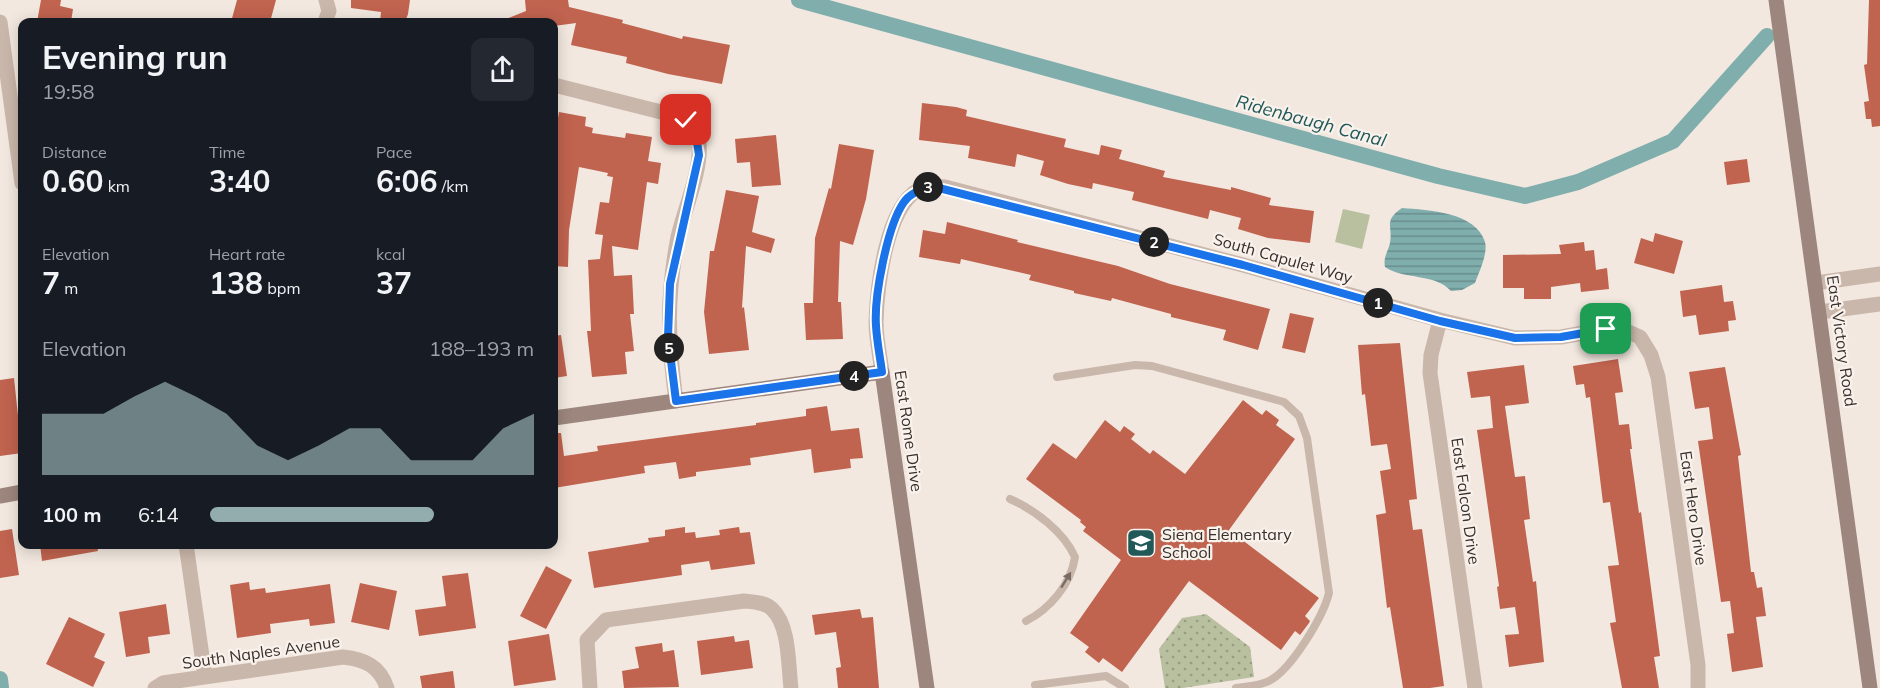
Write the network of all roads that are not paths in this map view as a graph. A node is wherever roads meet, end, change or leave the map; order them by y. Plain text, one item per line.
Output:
1 (326, 0) edge
2 (1776, 0) edge
3 (326, 18) edge
4 (0, 22) edge
5 (558, 86) edge
6 (18, 116) edge
7 (919, 189) joint
8 (1880, 274) edge
9 (1815, 283) junction
10 (1880, 304) edge
11 (1820, 312) junction
12 (1440, 321) junction
13 (1640, 337) joint
14 (882, 372) junction
15 (1057, 377) dead end
16 (676, 401) junction
17 (558, 417) edge
18 (18, 493) edge
19 (0, 496) edge
20 (1010, 499) dead end
21 (187, 549) edge
22 (1026, 621) dead end
23 (205, 677) junction
24 (1035, 685) dead end
25 (155, 688) edge
26 (387, 688) edge
27 (590, 688) edge
28 (791, 688) edge
29 (927, 688) edge
30 (1125, 688) edge
31 (1236, 688) edge
32 (1475, 688) edge
33 (1698, 688) edge
34 (1870, 688) edge

1 - 3 street
2 - 9 main road, East Victory Road
4 - 6 street
5 - 16 street
7 - 12 street, South Capulet Way
7 - 14 street, East Rome Drive
8 - 9 street
9 - 11 main road, East Victory Road
10 - 11 street
11 - 34 main road, East Victory Road
12 - 13 street, South Capulet Way
12 - 32 street, East Falcon Drive
13 - 33 street, East Hero Drive
14 - 16 main road
14 - 29 main road, East Rome Drive
15 - 31 lane
16 - 17 main road
18 - 19 main road
22 -> 20 lane
21 - 23 street
23 - 25 street, South Naples Avenue
23 - 26 street, South Naples Avenue
24 - 30 lane
27 - 28 street

